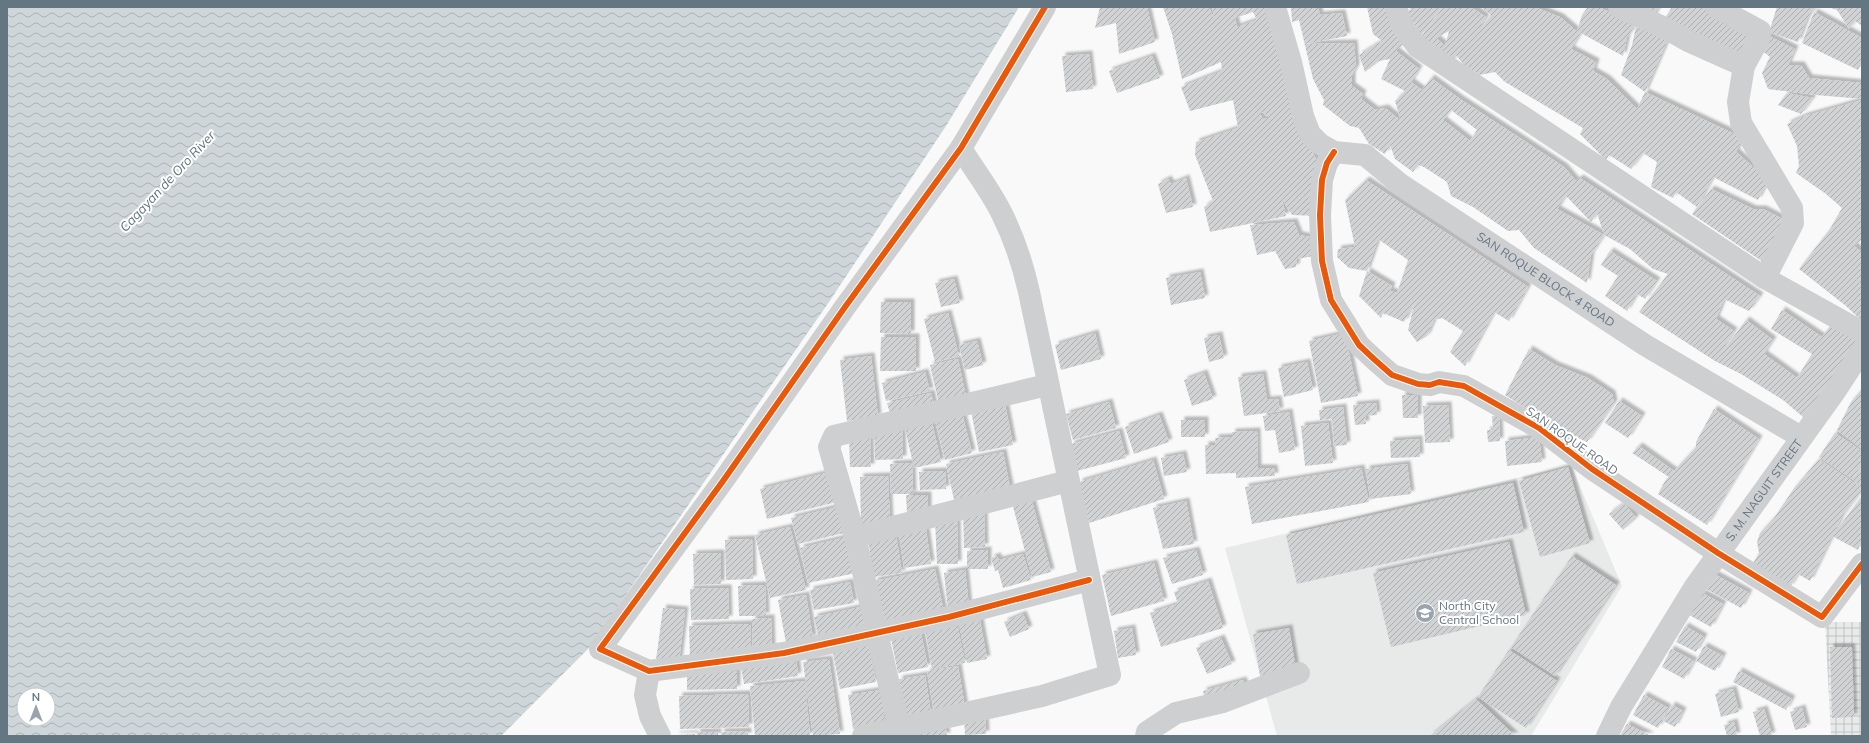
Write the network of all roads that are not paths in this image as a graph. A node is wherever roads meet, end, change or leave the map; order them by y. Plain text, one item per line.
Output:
1 (1045, 7) edge
2 (1275, 7) edge
3 (1396, 7) edge
4 (1619, 7) edge
5 (1716, 7) edge
6 (1744, 66) junction
7 (960, 148) junction
8 (1334, 152) junction
9 (1765, 278) junction
10 (1862, 332) edge
11 (1862, 350) edge
12 (1047, 385) junction
13 (1801, 437) junction
14 (1068, 481) junction
15 (854, 537) junction
16 (1718, 553) junction
17 (1862, 564) edge
18 (1089, 580) junction
19 (877, 633) junction
20 (649, 671) junction
21 (1300, 673) dead end
22 (899, 728) junction
23 (660, 736) edge
24 (863, 736) edge
25 (1146, 736) edge
26 (1607, 736) edge

1 - 7 street
2 - 8 street, SAN ROQUE BLOCK 4 ROAD
3 - 9 street
4 - 6 street
5 - 6 street
6 - 9 street
7 - 12 street
7 - 20 street
8 - 13 street, SAN ROQUE BLOCK 4 ROAD
8 - 16 street, SAN ROQUE ROAD
9 - 10 street
11 - 13 street, S. M. NAGUIT STREET
12 - 14 street
12 - 15 street
13 - 16 street, S. M. NAGUIT STREET
14 - 15 street
14 - 18 street
15 - 19 street
16 - 17 street, SAN ROQUE ROAD
16 - 26 street, S. M. NAGUIT STREET
18 - 19 street
18 - 22 street
19 - 20 street
19 - 22 street
20 - 23 street
21 - 25 street
22 - 24 street

